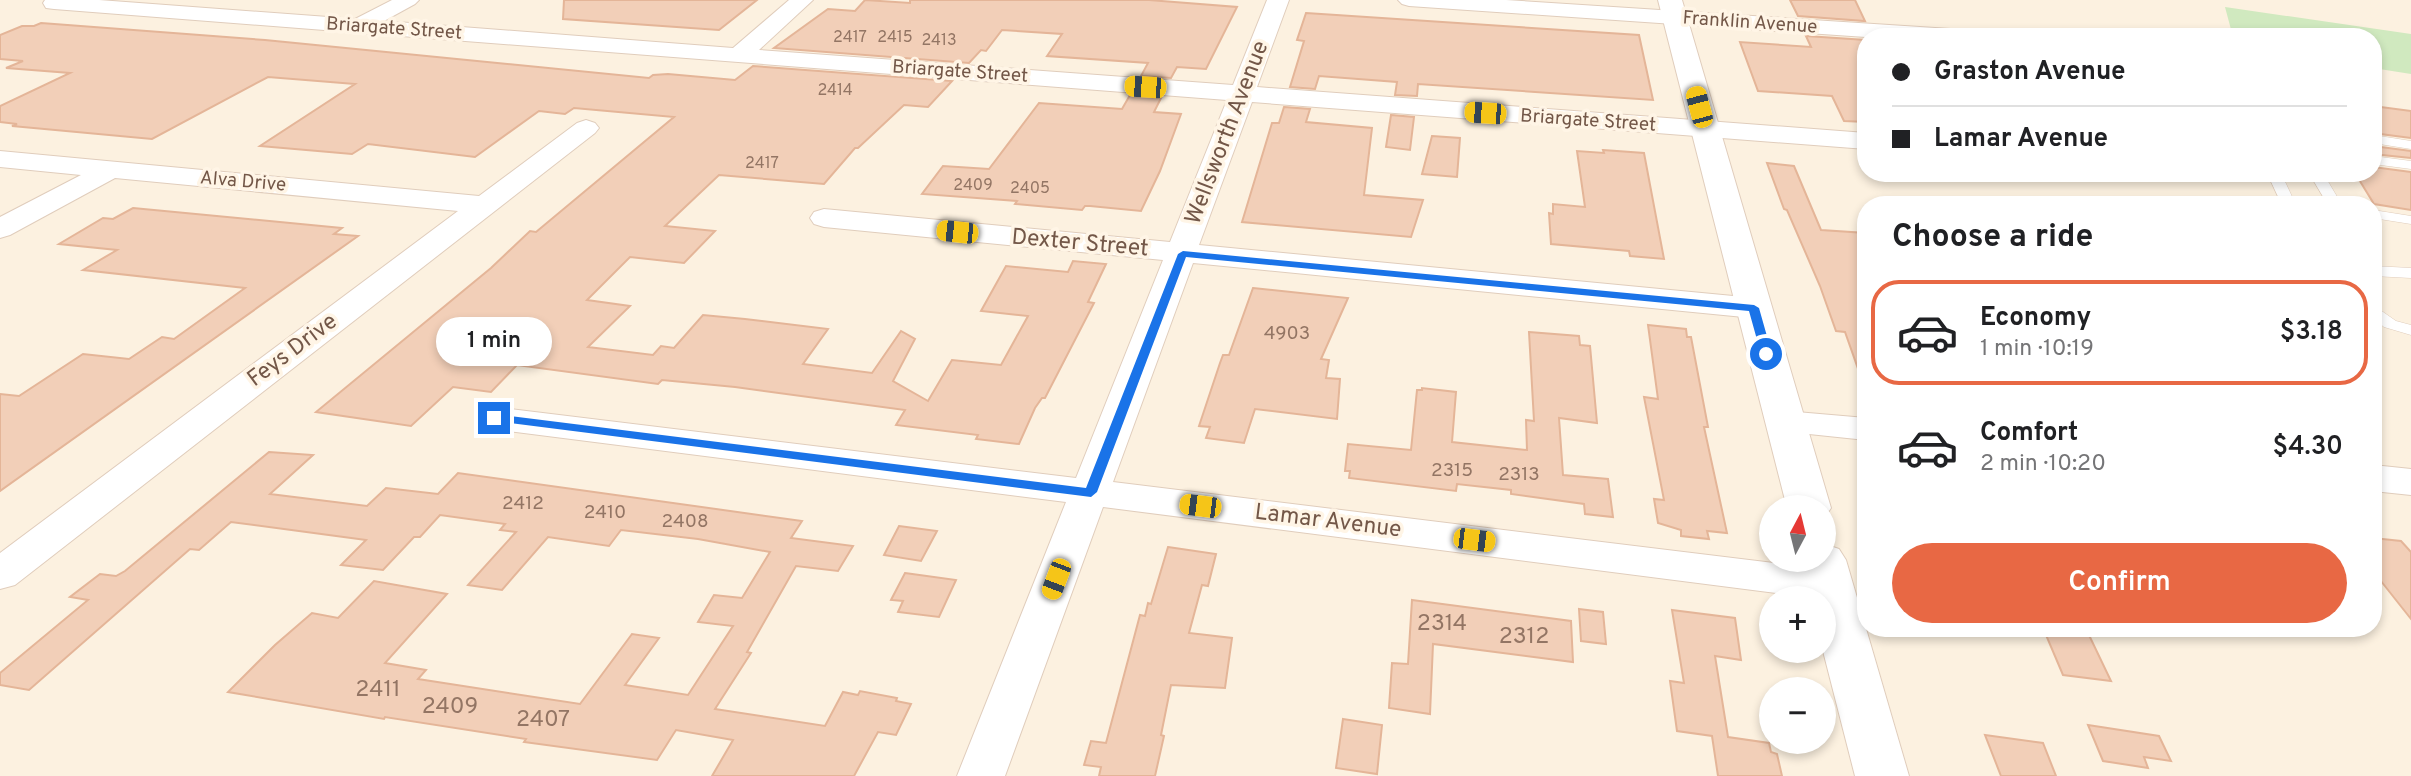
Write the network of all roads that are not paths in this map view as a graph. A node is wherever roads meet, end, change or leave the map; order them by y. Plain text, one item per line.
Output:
1 (408, 0) edge
2 (802, 0) edge
3 (1278, 0) edge
4 (1409, 0) edge
5 (54, 3) dead end
6 (1672, 9) edge
7 (359, 26) junction
8 (1872, 28) edge
9 (739, 55) junction
10 (1244, 93) junction
11 (586, 128) dead end
12 (1705, 130) junction
13 (1857, 140) edge
14 (2382, 140) edge
15 (2411, 145) edge
16 (0, 159) edge
17 (2382, 161) edge
18 (2411, 165) edge
19 (112, 169) junction
20 (485, 205) junction
21 (2382, 215) edge
22 (824, 218) dead end
23 (2411, 220) edge
24 (0, 229) edge
25 (1183, 254) junction
26 (2382, 271) edge
27 (2411, 273) edge
28 (1754, 308) junction
29 (2382, 317) edge
30 (2411, 330) edge
31 (494, 418) dead end
32 (1785, 422) junction
33 (1857, 428) edge
34 (2382, 479) edge
35 (2411, 482) edge
36 (1091, 492) junction
37 (1805, 495) edge
38 (1759, 565) edge
39 (1826, 572) edge
40 (0, 574) edge
41 (982, 776) edge
42 (1882, 776) edge

1 - 7 street
2 - 9 street
3 - 10 street, Wellsworth Avenue
4 - 6 street, Franklin Avenue
5 - 7 street, Briargate Street
6 - 8 street, Franklin Avenue
6 - 12 street
7 - 9 street, Briargate Street
9 - 10 street, Briargate Street
10 - 12 street, Briargate Street
10 - 25 street, Wellsworth Avenue
11 - 20 street, Feys Drive
12 - 13 street, Briargate Street
12 - 28 street
14 - 15 lane
16 - 19 street, Alva Drive
17 - 18 lane
19 - 20 street, Alva Drive
19 - 24 street
20 - 40 street, Feys Drive
21 - 23 lane
22 - 25 street, Dexter Street
25 - 28 street, Dexter Street
25 - 36 street, Wellsworth Avenue
26 - 27 lane
28 - 32 street
29 - 30 lane
31 - 36 street, Lamar Avenue
32 - 33 street
32 - 37 street
34 - 35 street
36 - 38 street, Lamar Avenue
36 - 41 street, Wellsworth Avenue
39 - 42 street

